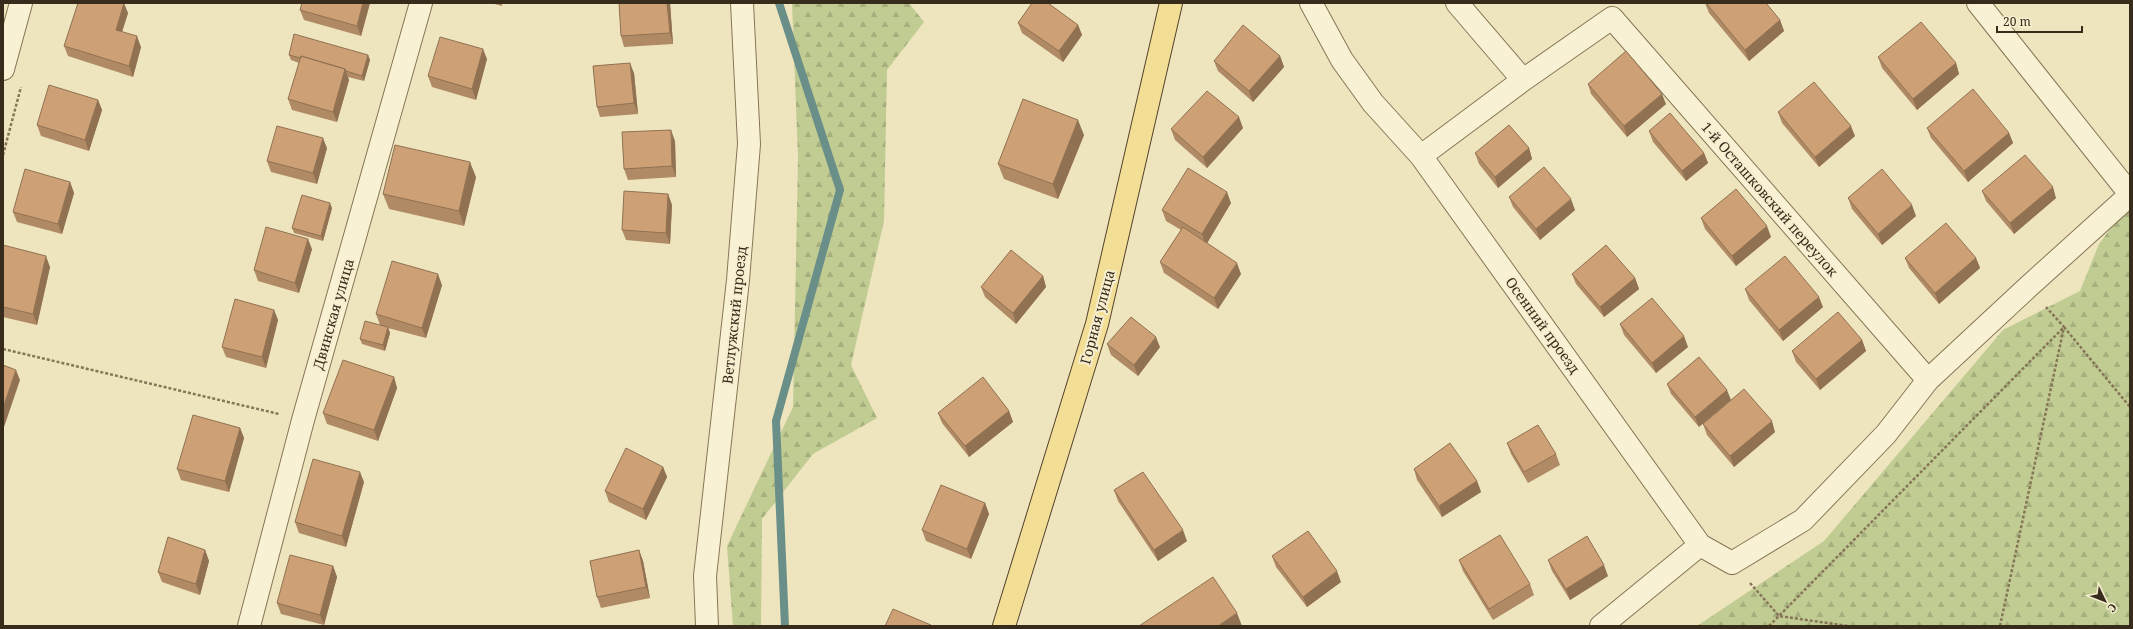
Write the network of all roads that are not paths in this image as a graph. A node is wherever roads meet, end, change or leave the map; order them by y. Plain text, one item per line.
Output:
1 (21, 3) edge
2 (421, 3) edge
3 (742, 3) edge
4 (1171, 3) edge
5 (1311, 3) edge
6 (1457, 3) edge
7 (1978, 3) edge
8 (1611, 11) edge
9 (6, 45) edge
10 (3, 69) edge
11 (1523, 80) junction
12 (1421, 156) junction
13 (2130, 194) edge
14 (1928, 380) junction
15 (1700, 545) junction
16 (248, 626) edge
17 (707, 626) edge
18 (1004, 626) edge
19 (1601, 626) edge

1 - 9 street
2 - 16 street, Двинская улица
3 - 17 street, Ветлужский проезд
4 - 18 main road, Горная улица
5 - 12 street, Осенний проезд
6 - 11 street
7 - 13 street
8 - 11 street
8 - 14 street, 1-й Осташковский переулок
9 - 10 street
11 - 12 street
12 - 15 street, Осенний проезд
13 - 14 street
14 - 15 street
15 - 19 street

